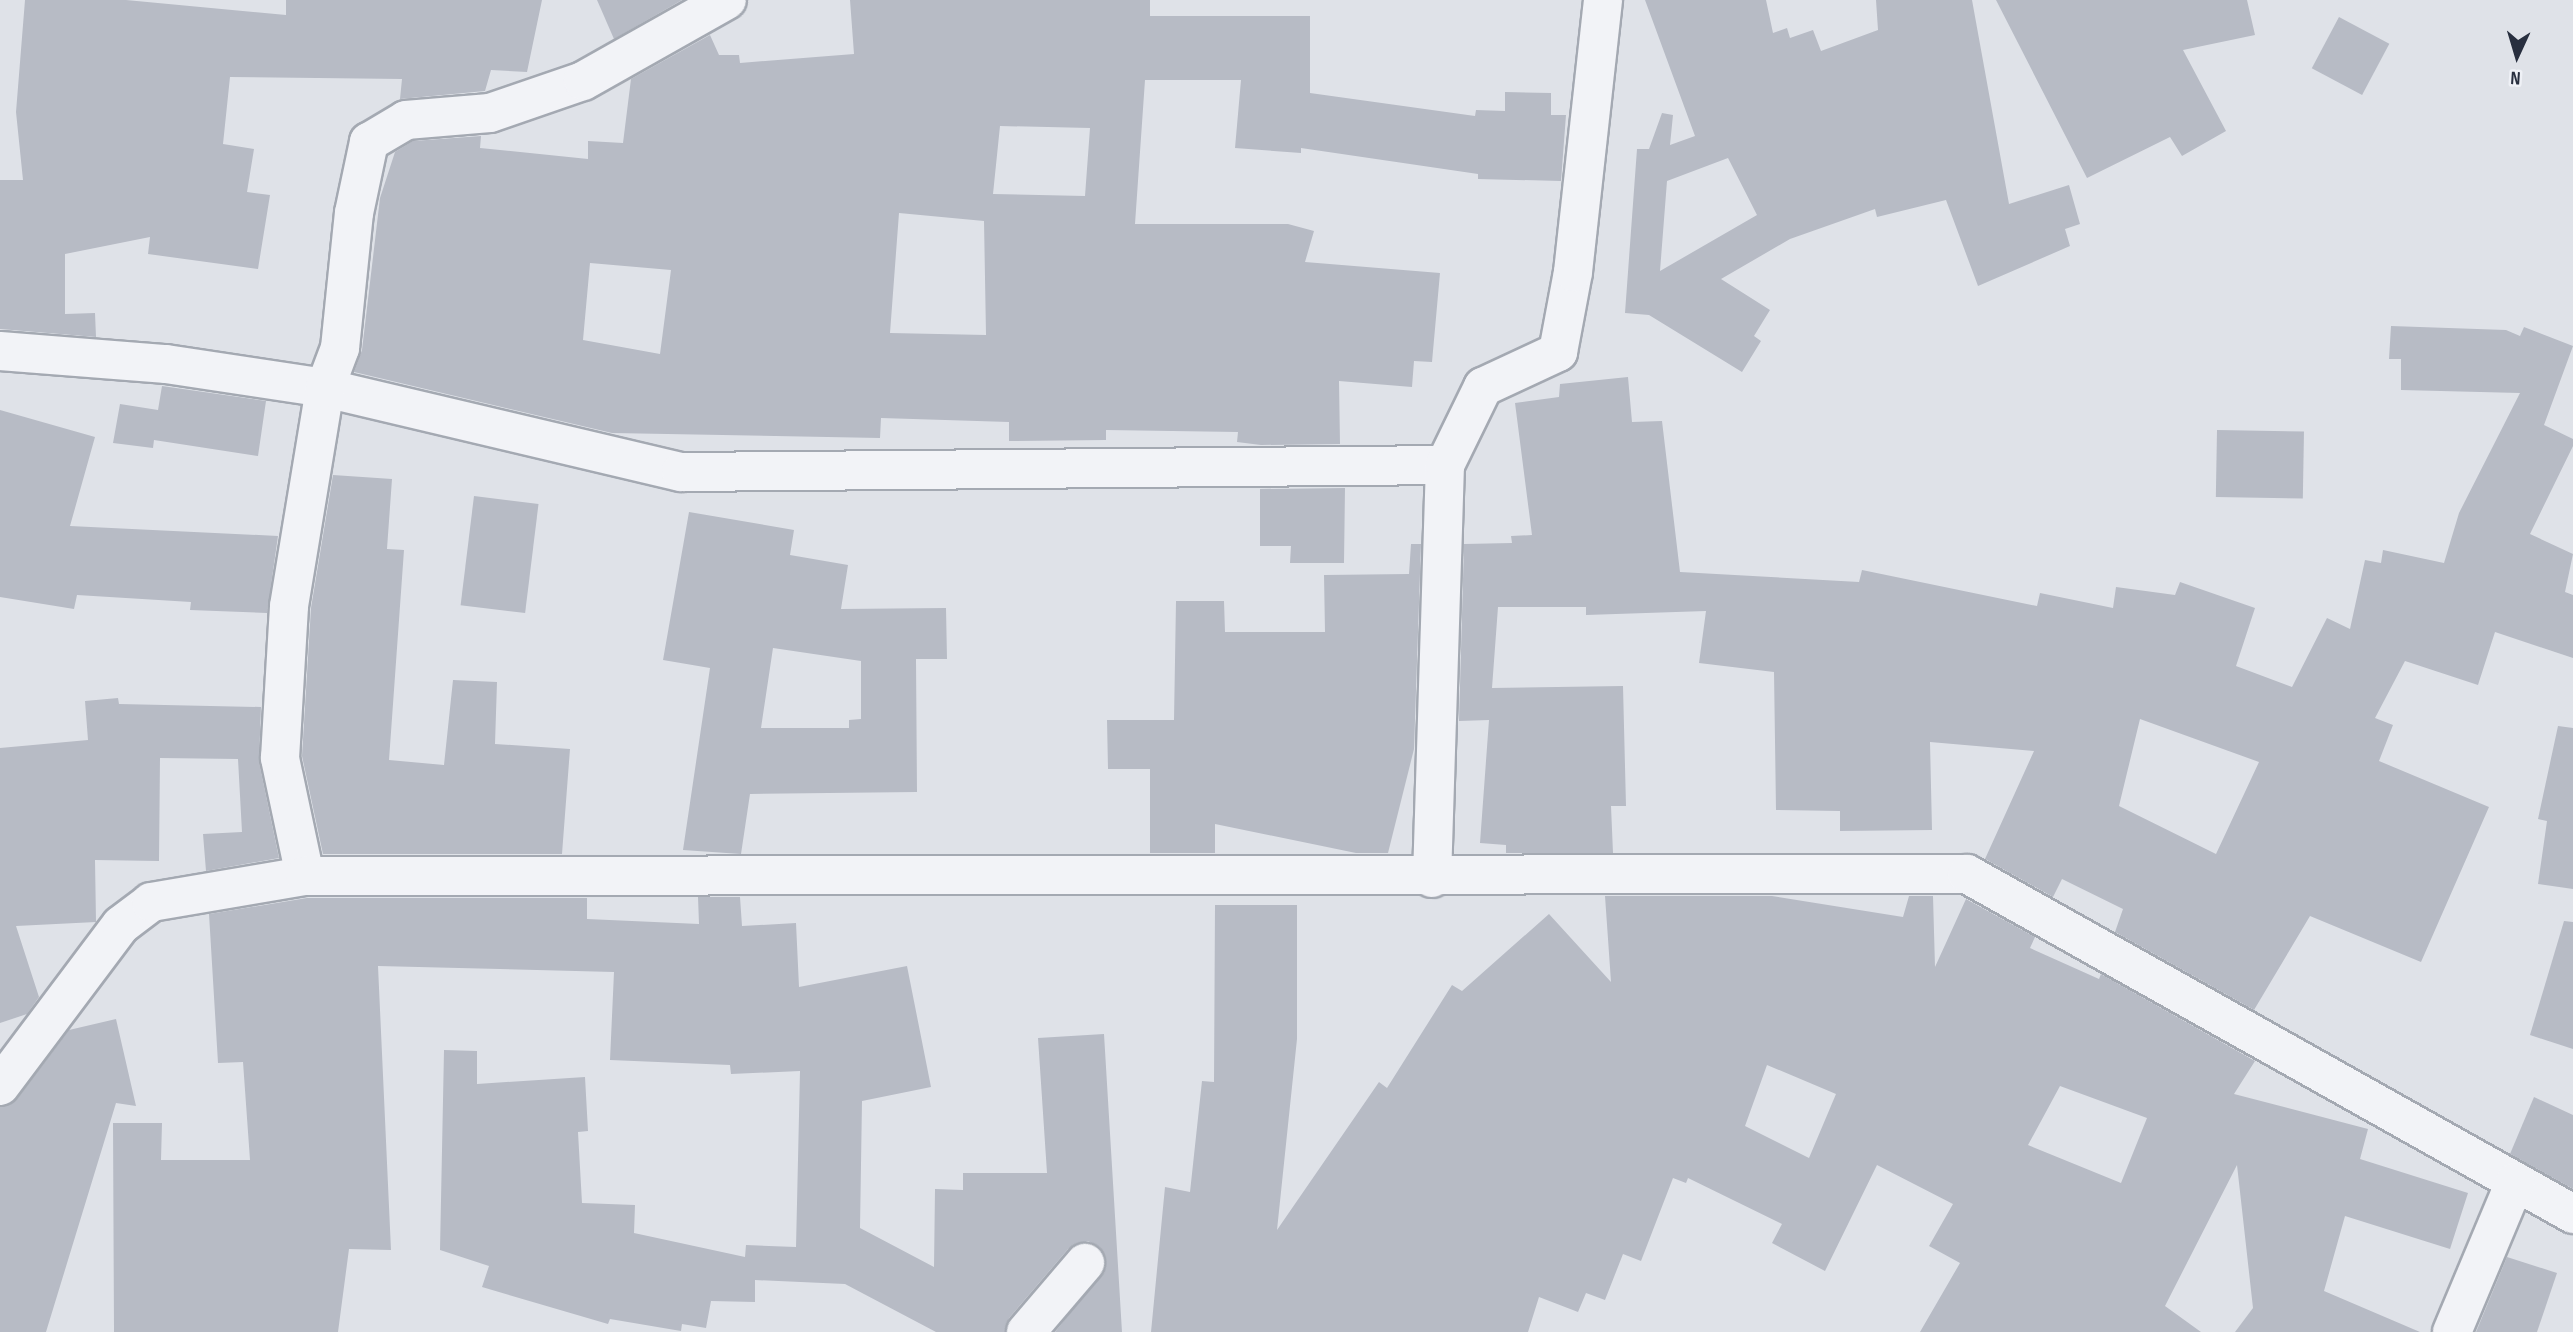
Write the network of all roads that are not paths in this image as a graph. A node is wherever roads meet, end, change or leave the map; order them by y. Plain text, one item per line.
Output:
1 (727, 0) edge
2 (1603, 0) edge
3 (0, 351) edge
4 (325, 388) junction
5 (1444, 465) junction
6 (305, 876) junction
7 (1432, 878) junction
8 (0, 1086) edge
9 (2515, 1182) junction
10 (2573, 1214) edge
11 (1085, 1263) dead end
12 (1026, 1332) edge
13 (2452, 1332) edge

1 - 4 street
2 - 5 street
3 - 4 street
4 - 5 street
4 - 6 street
5 - 7 street
6 - 7 street
6 - 8 street
7 - 9 street
9 - 10 street
9 - 13 street
11 - 12 street

